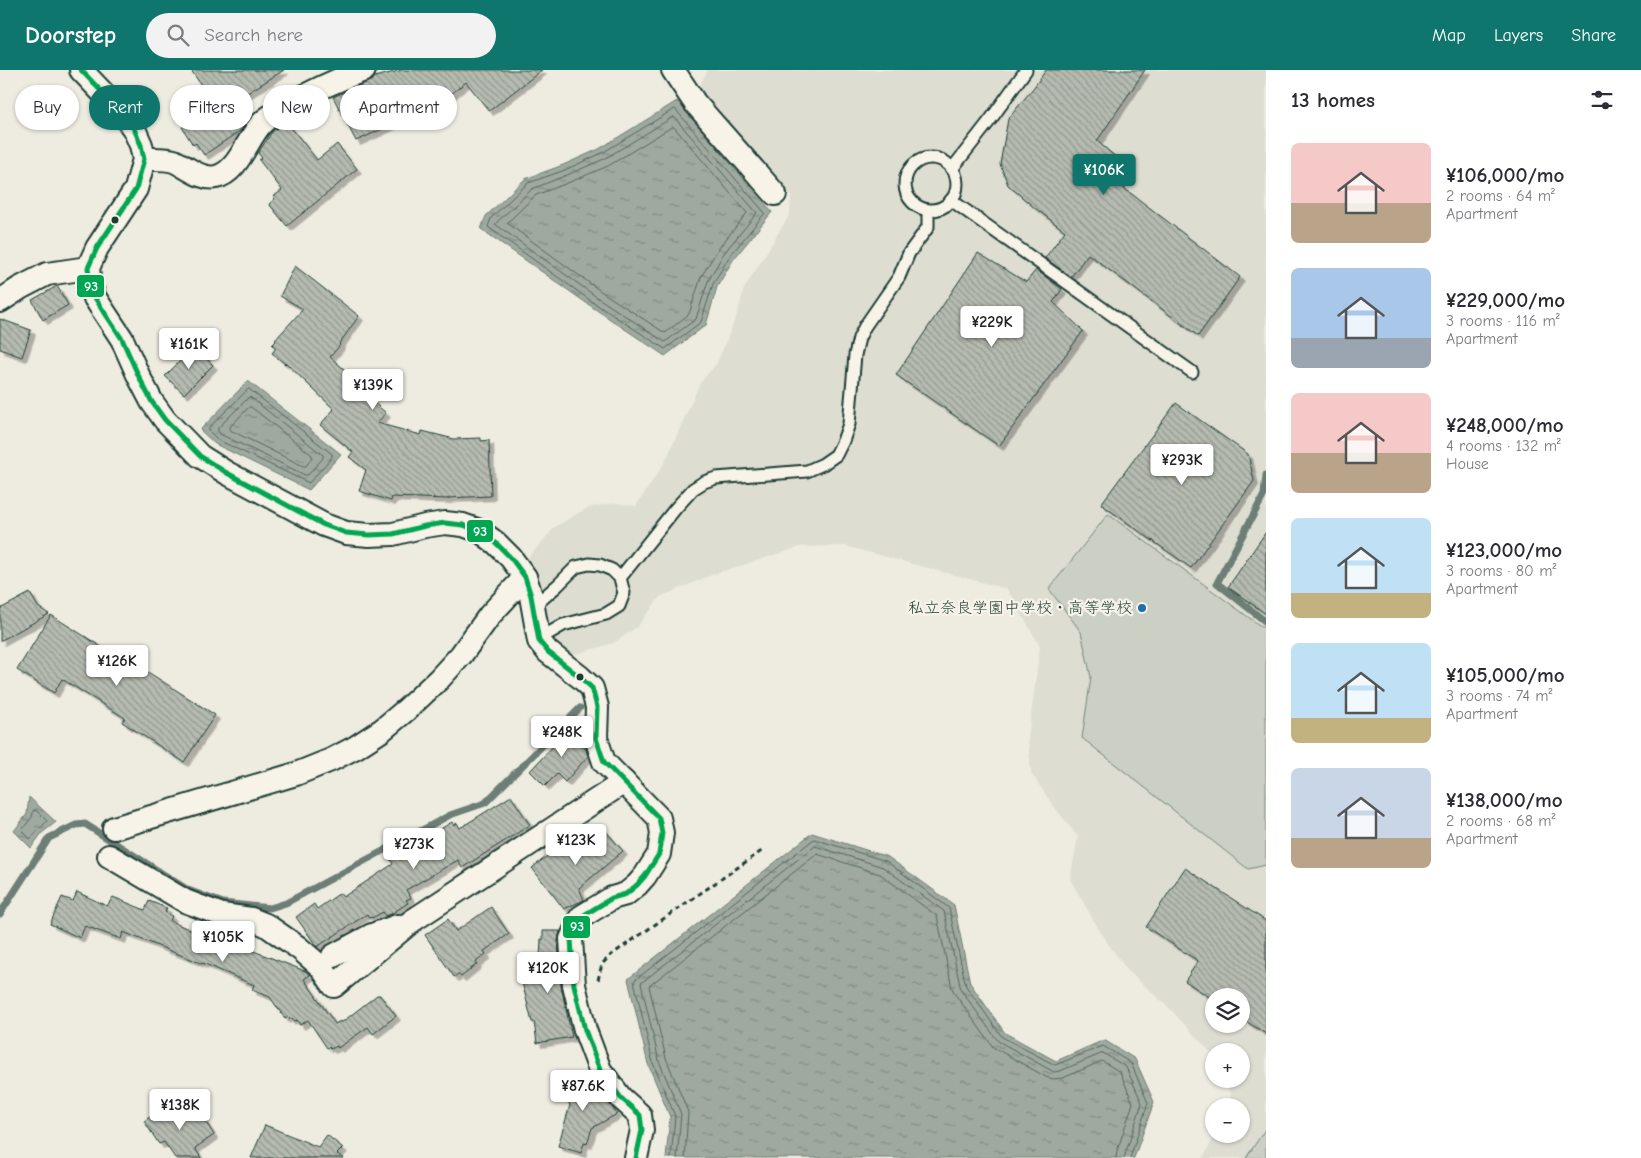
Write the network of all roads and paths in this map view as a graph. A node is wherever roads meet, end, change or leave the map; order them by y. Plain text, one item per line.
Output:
1 (81, 70) edge
2 (364, 70) edge
3 (673, 70) edge
4 (1026, 70) edge
5 (144, 159) junction
6 (952, 169) junction
7 (775, 194) dead end
8 (951, 200) junction
9 (928, 210) junction
10 (88, 268) junction
11 (0, 302) edge
12 (1192, 372) dead end
13 (525, 577) junction
14 (620, 578) junction
15 (533, 607) junction
16 (539, 641) junction
17 (624, 782) junction
18 (114, 828) dead end
19 (763, 850) dead end
20 (109, 856) dead end
21 (412, 921) junction
22 (333, 956) dead end
23 (598, 985) dead end
24 (636, 1158) edge

1 - 5 street
2 - 5 street
3 - 7 street
4 - 6 lane
5 - 10 street
6 - 8 lane
6 - 9 lane
8 - 9 lane
8 - 12 lane
9 - 14 lane
10 - 11 street
10 - 13 street
13 - 15 street
13 - 18 street
14 - 15 lane
14 - 16 lane
15 - 16 street
16 - 17 street
17 - 21 street
17 - 24 street
19 - 23 path
20 - 21 street
21 - 22 street

